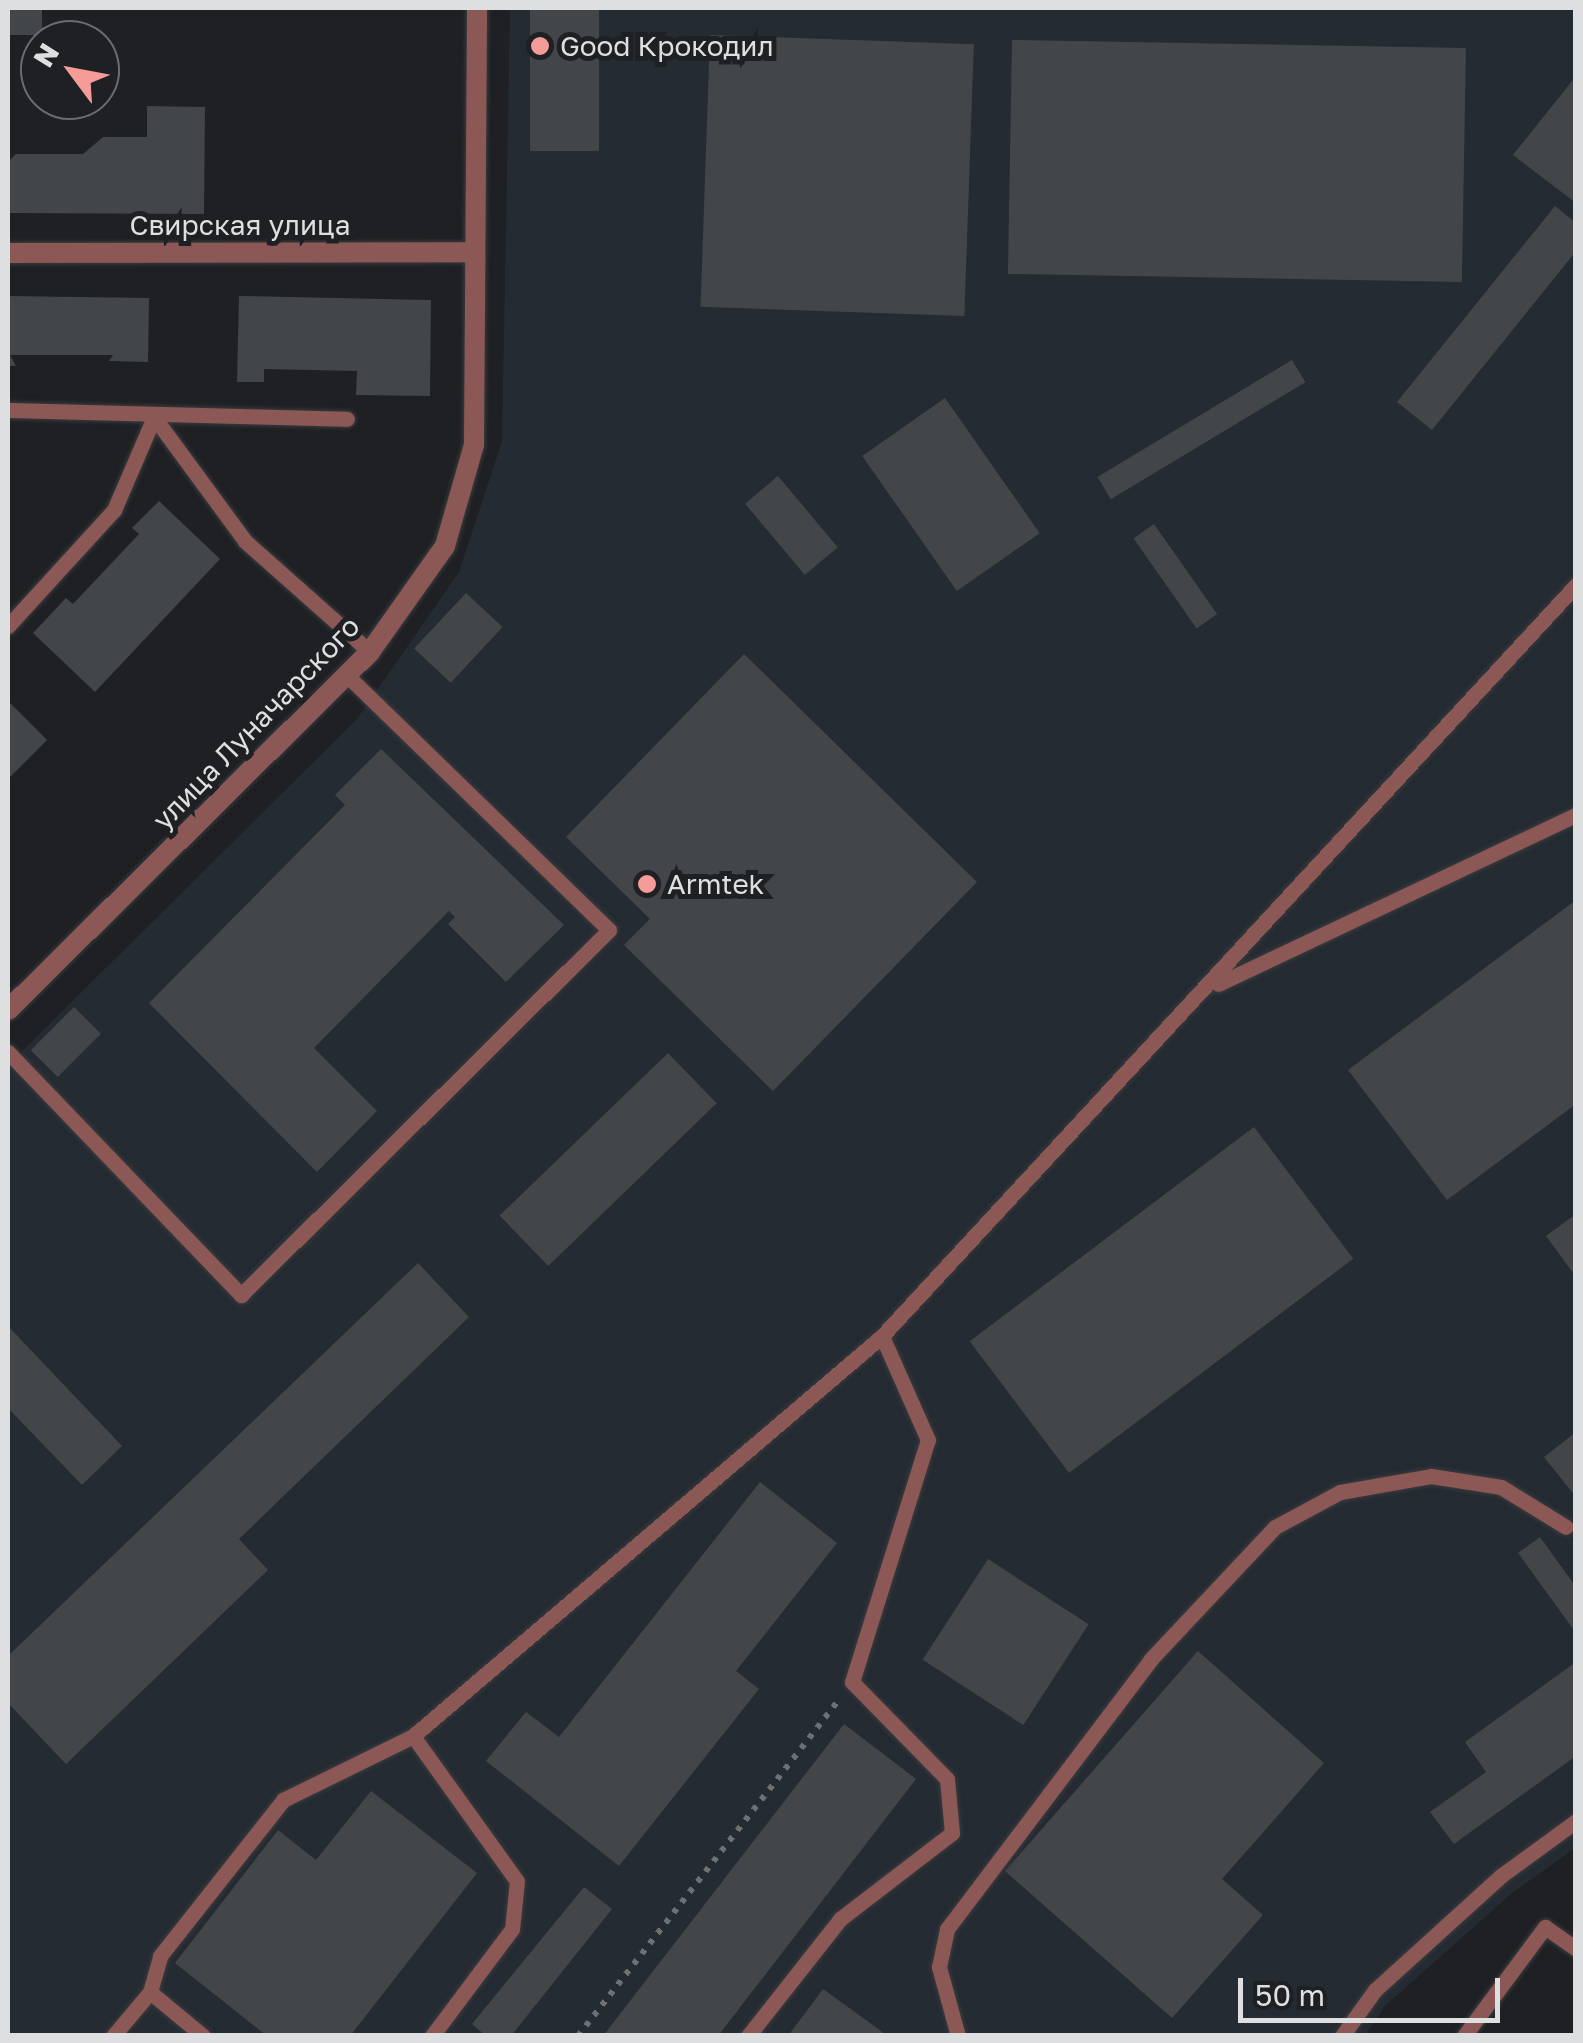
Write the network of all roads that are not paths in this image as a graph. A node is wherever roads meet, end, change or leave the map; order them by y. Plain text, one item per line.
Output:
1 (477, 8) edge
2 (474, 252) junction
3 (8, 253) edge
4 (8, 410) edge
5 (154, 417) junction
6 (347, 419) dead end
7 (1576, 585) edge
8 (8, 626) edge
9 (370, 652) junction
10 (348, 676) junction
11 (1576, 815) edge
12 (1210, 988) junction
13 (8, 1010) edge
14 (8, 1052) edge
15 (882, 1336) junction
16 (1566, 1527) dead end
17 (414, 1736) junction
18 (1576, 1821) edge
19 (1576, 1949) edge
20 (150, 1992) junction
21 (112, 2036) edge
22 (203, 2036) edge
23 (432, 2036) edge
24 (748, 2036) edge
25 (958, 2036) edge
26 (1342, 2036) edge
27 (1464, 2036) edge

1 - 2 street, улица Луначарского
2 - 3 street, Свирская улица
2 - 9 street, улица Луначарского
4 - 5 lane
5 - 6 lane
5 - 8 lane
5 - 9 lane
7 - 12 lane
9 - 10 street, улица Луначарского
10 - 13 street, улица Луначарского
10 - 14 lane
11 - 12 lane
12 - 15 lane
15 - 17 lane
15 - 24 lane
16 - 25 lane
17 - 20 lane
17 - 23 lane
18 - 26 lane
19 - 27 lane
20 - 21 lane
20 - 22 lane

